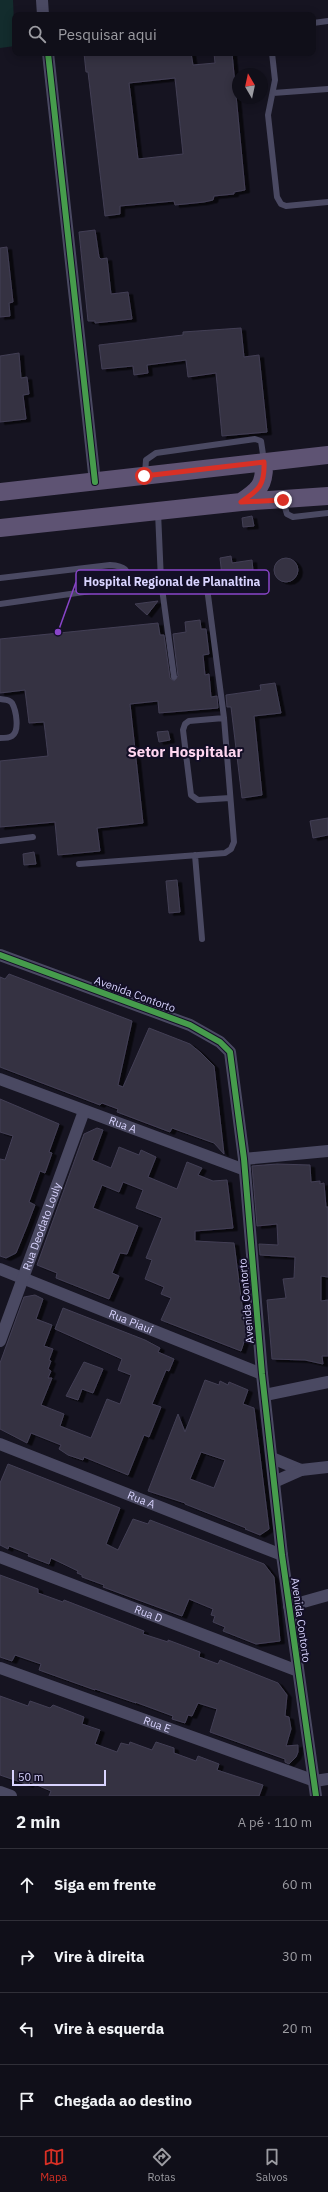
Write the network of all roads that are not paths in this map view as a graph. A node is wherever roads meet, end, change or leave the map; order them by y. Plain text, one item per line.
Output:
1 (42, 0) edge
2 (44, 12) edge
3 (328, 21) edge
4 (316, 23) edge
5 (48, 56) edge
6 (272, 56) edge
7 (328, 89) edge
8 (273, 93) junction
9 (328, 202) edge
10 (328, 455) edge
11 (264, 462) junction
12 (144, 476) junction
13 (95, 482) junction
14 (0, 492) edge
15 (328, 496) edge
16 (283, 500) junction
17 (241, 502) junction
18 (158, 512) junction
19 (328, 513) edge
20 (0, 528) edge
21 (0, 578) edge
22 (162, 581) junction
23 (131, 585) junction
24 (0, 604) edge
25 (174, 677) dead end
26 (0, 699) edge
27 (224, 718) junction
28 (0, 738) edge
29 (230, 798) junction
30 (33, 837) dead end
31 (0, 841) edge
32 (195, 855) junction
33 (79, 864) dead end
34 (202, 939) dead end
35 (0, 955) edge
36 (0, 1079) edge
37 (84, 1111) junction
38 (328, 1151) edge
39 (245, 1165) junction
40 (0, 1269) edge
41 (23, 1278) junction
42 (0, 1341) edge
43 (262, 1374) junction
44 (328, 1382) edge
45 (265, 1395) junction
46 (0, 1444) edge
47 (272, 1458) junction
48 (328, 1467) edge
49 (301, 1470) junction
50 (274, 1482) junction
51 (282, 1555) junction
52 (0, 1557) edge
53 (328, 1595) edge
54 (289, 1606) junction
55 (0, 1668) edge
56 (298, 1671) junction
57 (328, 1779) edge
58 (315, 1782) junction
59 (0, 1792) edge
60 (11, 1796) edge
61 (316, 1796) edge

1 - 2 street
3 - 4 lane
5 - 13 street
6 - 8 lane
7 - 8 lane
8 - 9 lane
10 - 11 main road
11 - 12 main road
11 - 12 lane
11 - 17 main road
12 - 13 main road
13 - 14 main road
15 - 16 main road
16 - 17 main road
16 - 19 lane
17 - 18 main road
18 - 20 main road
18 - 22 lane
21 - 23 lane
22 - 23 lane
22 - 25 lane
22 - 27 lane
23 - 24 lane
26 - 28 lane
27 - 29 lane
27 - 29 lane
29 - 32 lane
30 - 31 lane
32 - 33 lane
32 - 34 lane
35 - 39 street, Avenida Contorto
36 - 37 street, Rua A
37 - 39 street, Rua A
37 - 41 street, Rua Deodato Louly
38 - 39 street
39 - 43 street, Avenida Contorto
40 - 41 street, Rua Piauí
41 - 42 street, Rua Deodato Louly
41 - 43 street, Rua Piauí
43 - 45 street, Avenida Contorto
44 - 45 street
45 - 47 street, Avenida Contorto
46 - 51 street, Rua A
47 - 49 street
47 - 50 street, Avenida Contorto
48 - 49 street
49 - 50 street
50 - 51 street, Avenida Contorto
51 - 54 street, Avenida Contorto
52 - 56 street, Rua D
53 - 54 street
54 - 56 street, Avenida Contorto
55 - 58 street, Rua E
56 - 58 street, Avenida Contorto
57 - 58 street
58 - 61 street, Avenida Contorto
59 - 60 street

